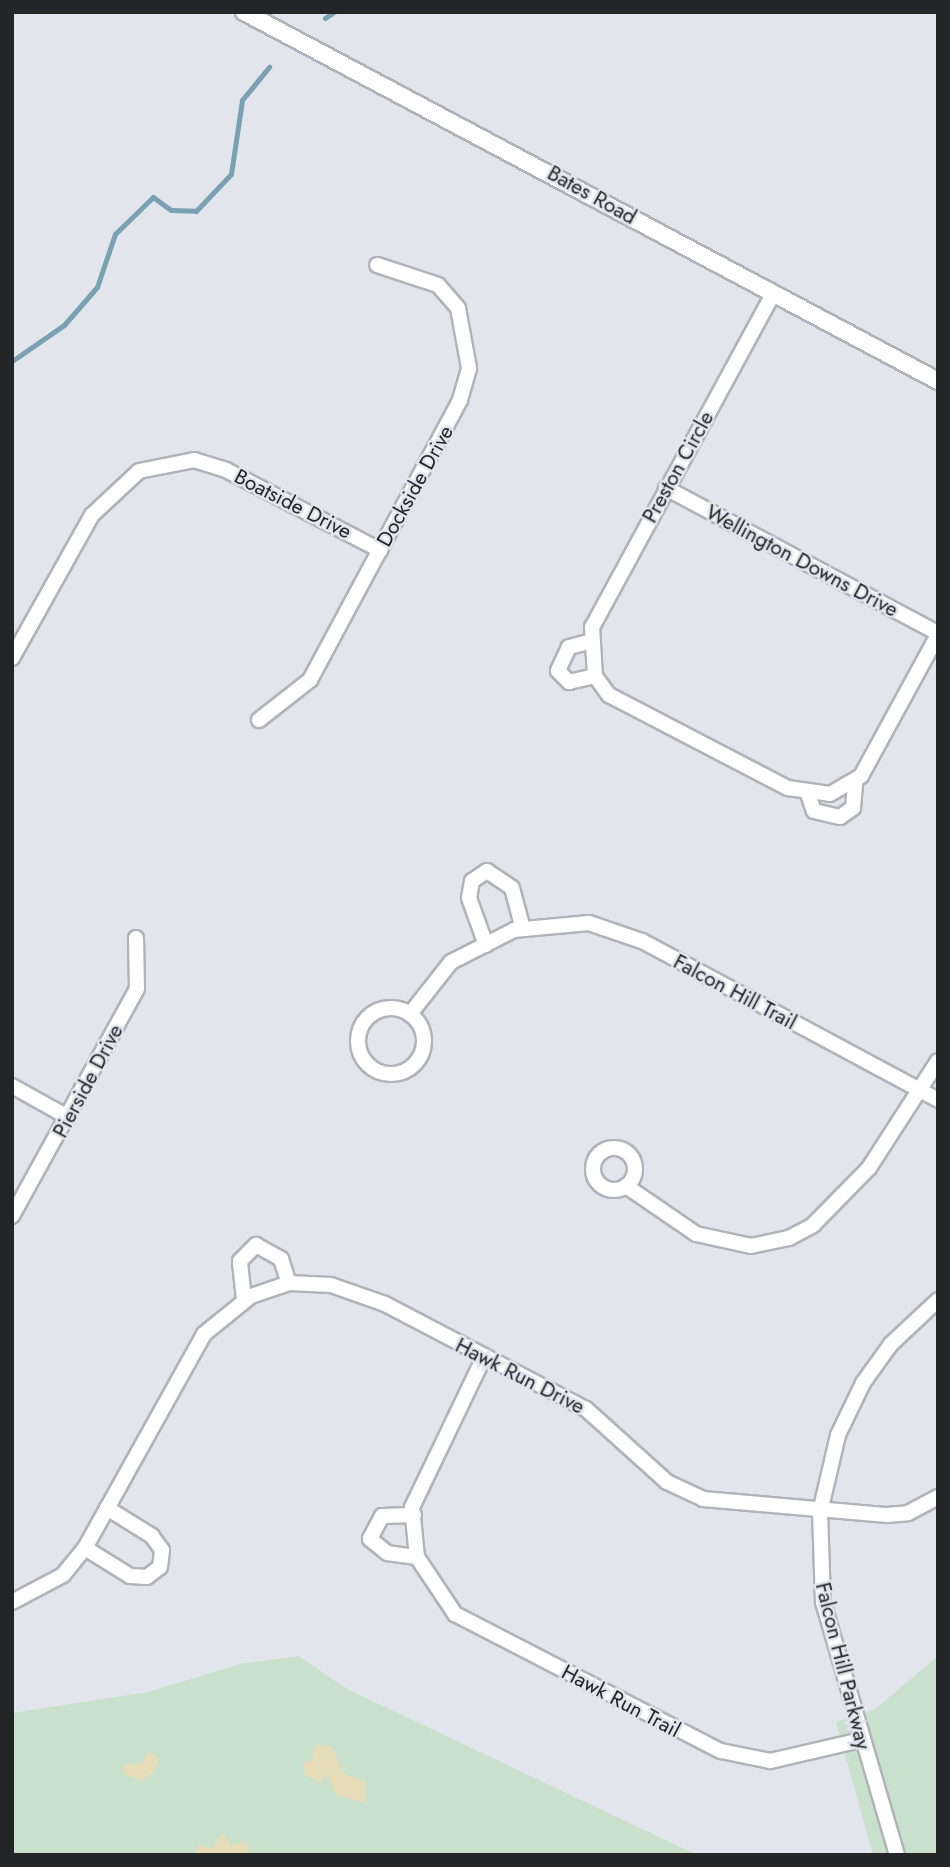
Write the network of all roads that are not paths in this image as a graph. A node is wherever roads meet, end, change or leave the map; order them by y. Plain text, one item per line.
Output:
1 (248, 13) edge
2 (377, 265) dead end
3 (773, 294) junction
4 (938, 381) edge
5 (666, 488) junction
6 (380, 550) junction
7 (938, 634) edge
8 (588, 642) junction
9 (12, 658) edge
10 (595, 676) junction
11 (259, 720) dead end
12 (855, 783) junction
13 (808, 794) junction
14 (523, 929) junction
15 (135, 938) dead end
16 (486, 945) junction
17 (410, 1014) junction
18 (938, 1061) edge
19 (12, 1086) edge
20 (921, 1091) junction
21 (938, 1100) edge
22 (68, 1117) junction
23 (626, 1186) dead end
24 (12, 1216) edge
25 (289, 1283) junction
26 (244, 1300) junction
27 (938, 1300) edge
28 (484, 1357) junction
29 (938, 1497) edge
30 (107, 1508) junction
31 (820, 1512) junction
32 (414, 1515) junction
33 (85, 1548) junction
34 (417, 1557) junction
35 (12, 1602) edge
36 (861, 1740) junction
37 (897, 1855) edge

1 - 3 street, Bates Road
2 - 6 street, Dockside Drive
3 - 4 street, Bates Road
3 - 5 street, Preston Circle
5 - 7 street, Wellington Downs Drive
5 - 8 street, Preston Circle
6 - 9 street, Boatside Drive
6 - 11 street, Dockside Drive
7 - 12 street
8 - 10 street
8 - 10 street, Preston Circle
10 - 13 street
12 - 13 street
12 - 13 street
14 - 16 street, Falcon Hill Trail
14 - 16 street
14 - 20 street, Falcon Hill Trail
15 - 22 street, Pierside Drive
16 - 17 street, Falcon Hill Trail
17 - 17 street
18 - 20 street
19 - 22 street
20 - 21 street, Falcon Hill Trail
20 - 23 street
22 - 24 street, Pierside Drive
25 - 26 street, Hawk Run Drive
25 - 26 street
25 - 28 street, Hawk Run Drive
26 - 30 street, Hawk Run Drive
27 - 31 street, Falcon Hill Parkway
28 - 31 street, Hawk Run Drive
28 - 32 street, Hawk Run Trail
29 - 31 street, Hawk Run Drive
30 - 33 street, Hawk Run Drive
30 - 33 street
31 - 36 street, Falcon Hill Parkway
32 - 34 street, Hawk Run Trail
32 - 34 street
33 - 35 street, Hawk Run Drive
34 - 36 street, Hawk Run Trail
36 - 37 street, Falcon Hill Parkway

